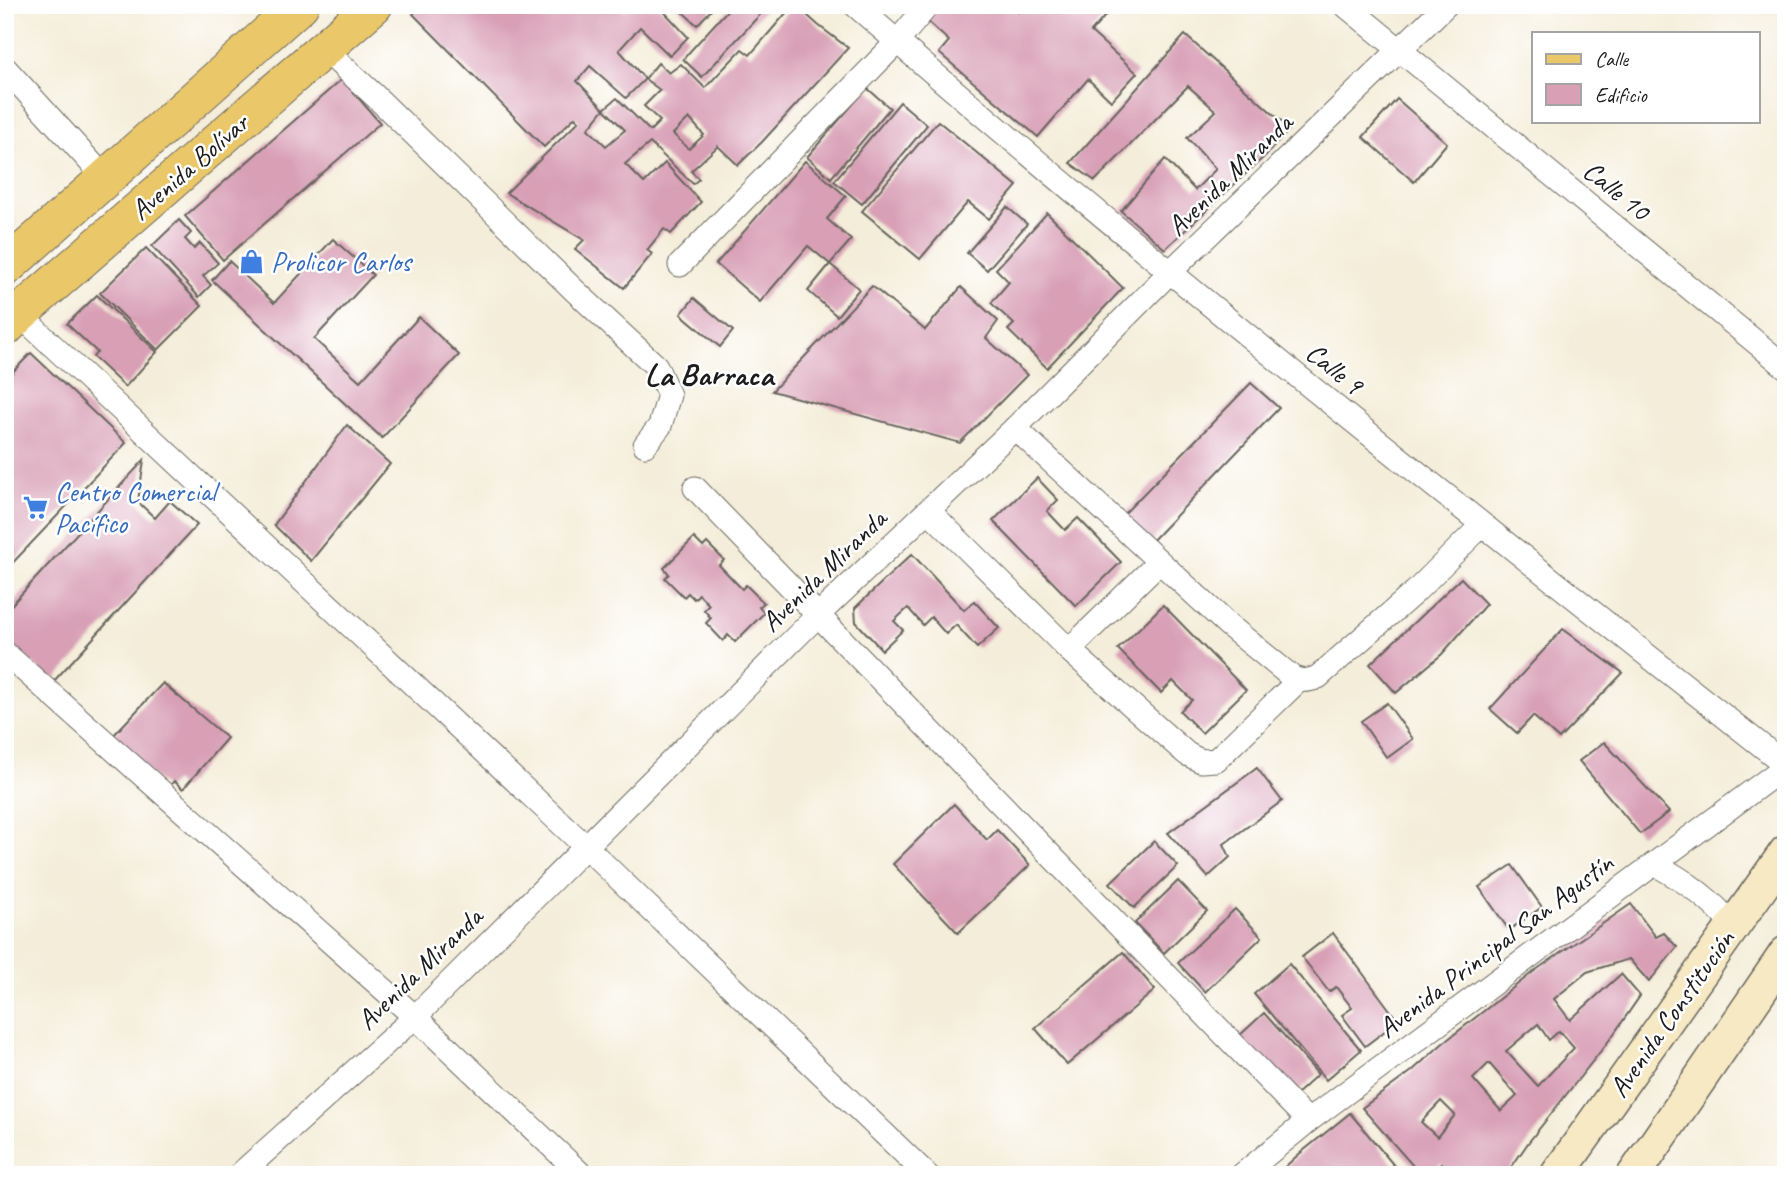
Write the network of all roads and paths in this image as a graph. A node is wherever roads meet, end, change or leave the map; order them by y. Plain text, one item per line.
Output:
1 (300, 5) edge
2 (374, 5) edge
3 (855, 5) edge
4 (928, 5) edge
5 (1345, 5) edge
6 (1446, 5) edge
7 (897, 42) junction
8 (323, 48) junction
9 (1399, 51) junction
10 (5, 68) edge
11 (105, 178) junction
12 (680, 265) dead end
13 (5, 268) edge
14 (1170, 272) junction
15 (12, 321) edge
16 (1786, 367) edge
17 (1014, 428) junction
18 (645, 445) dead end
19 (695, 488) dead end
20 (929, 511) junction
21 (1482, 525) junction
22 (1159, 562) junction
23 (818, 615) junction
24 (1069, 650) junction
25 (5, 653) edge
26 (1299, 680) junction
27 (1786, 766) edge
28 (585, 846) junction
29 (1786, 852) edge
30 (1654, 864) junction
31 (1733, 926) junction
32 (1786, 953) edge
33 (415, 1017) junction
34 (1308, 1121) junction
35 (239, 1175) edge
36 (582, 1175) edge
37 (927, 1175) edge
38 (1242, 1175) edge
39 (1556, 1175) edge
40 (1634, 1175) edge

1 - 11 main road, Avenida Bolívar
2 - 8 main road, Avenida Bolívar
3 - 7 street, Calle 9
4 - 7 street
5 - 9 street, Calle 10
6 - 9 street, Avenida Miranda
7 - 12 street
7 - 14 street, Calle 9
8 - 15 main road, Avenida Bolívar
8 - 18 street
9 - 14 street, Avenida Miranda
9 - 16 street, Calle 10
10 - 11 street
11 - 13 main road, Avenida Bolívar
14 - 17 street, Avenida Miranda
14 - 21 street, Calle 9
15 - 28 street
17 - 20 street, Avenida Miranda
17 - 22 street
19 - 23 street
20 - 23 street, Avenida Miranda
20 - 24 street
21 - 26 street
21 - 27 street, Calle 9
22 - 24 street
22 - 26 street
23 - 28 street, Avenida Miranda
23 - 34 street
24 - 26 street
25 - 33 street
27 - 30 street, Avenida Principal San Agustín
28 - 33 street, Avenida Miranda
28 - 37 street
29 - 31 street, Avenida Constitución
30 - 31 street
30 - 34 street, Avenida Principal San Agustín
31 - 39 street, Avenida Constitución
32 - 40 street
33 - 35 street, Avenida Miranda
33 - 36 street
34 - 38 street, Avenida Principal San Agustín

